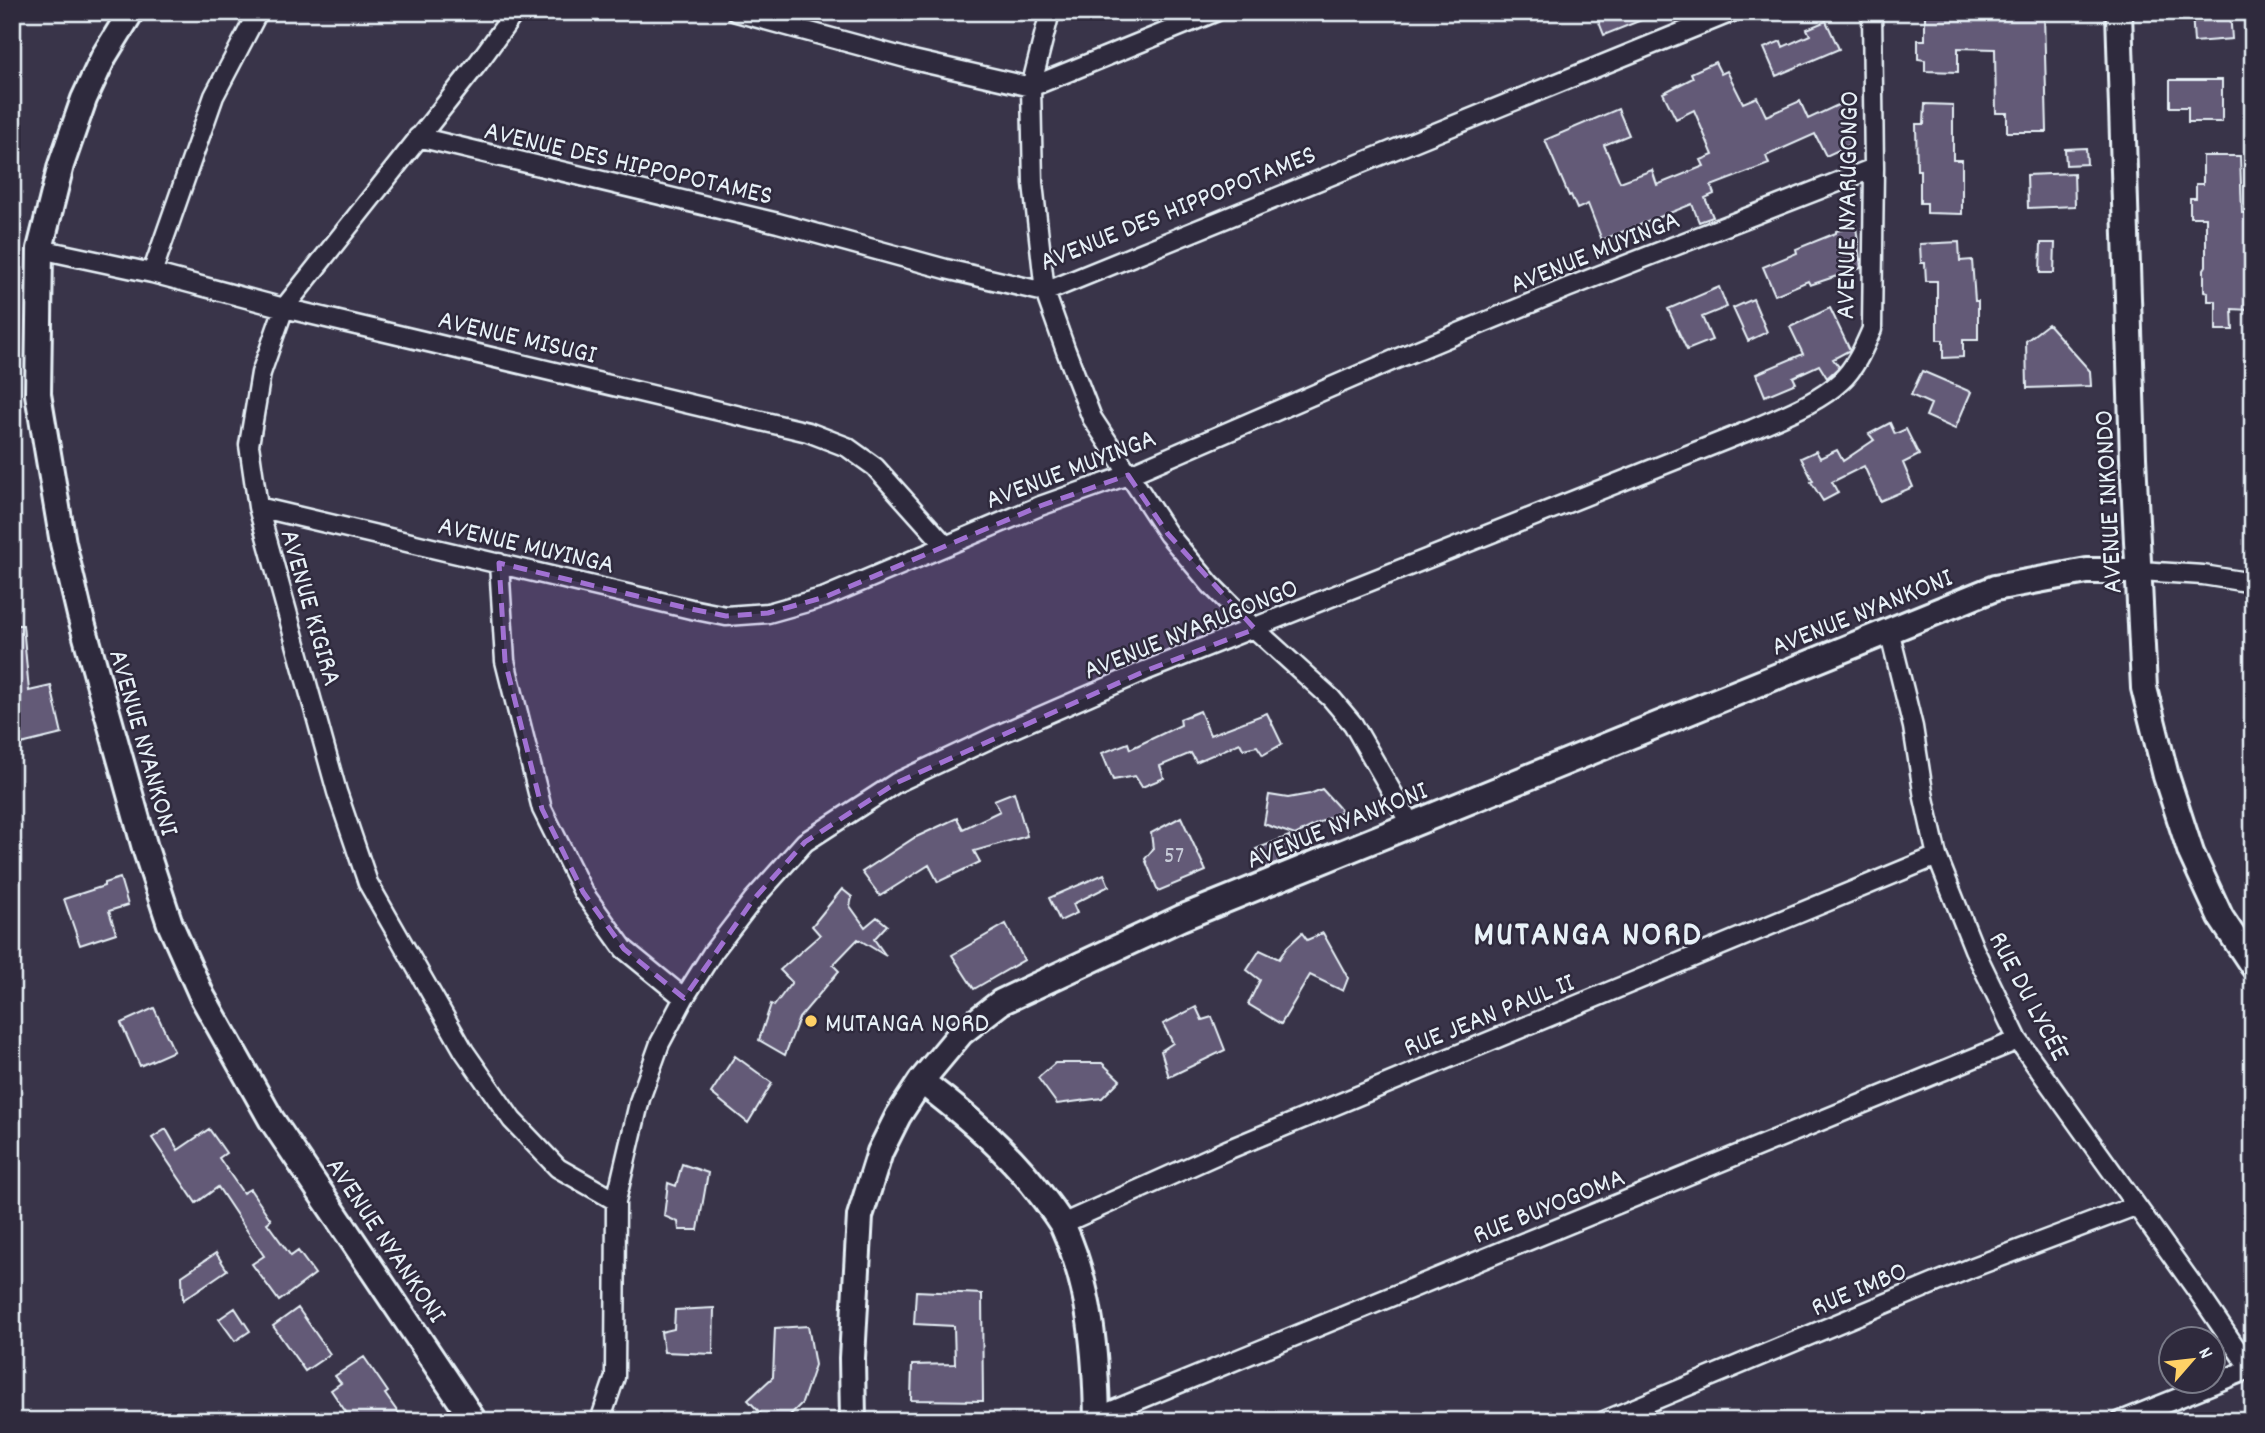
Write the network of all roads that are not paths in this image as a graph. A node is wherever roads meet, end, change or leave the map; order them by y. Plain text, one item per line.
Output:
1 (131, 12) edge
2 (258, 12) edge
3 (515, 12) edge
4 (736, 12) edge
5 (1050, 12) edge
6 (1215, 12) edge
7 (1732, 12) edge
8 (1872, 12) edge
9 (2119, 12) edge
10 (1031, 87) junction
11 (418, 137) junction
12 (1874, 167) junction
13 (40, 249) junction
14 (152, 273) junction
15 (1045, 292) junction
16 (284, 308) junction
17 (1128, 475) junction
18 (258, 507) junction
19 (945, 545) junction
20 (499, 563) junction
21 (2140, 571) junction
22 (2253, 583) edge
23 (1255, 629) junction
24 (1889, 630) junction
25 (1411, 825) junction
26 (1937, 856) junction
27 (2253, 966) edge
28 (684, 998) junction
29 (2018, 1040) junction
30 (922, 1081) junction
31 (616, 1202) junction
32 (2135, 1206) junction
33 (1062, 1224) junction
34 (2251, 1371) edge
35 (1097, 1419) edge
36 (474, 1421) edge
37 (600, 1421) edge
38 (853, 1421) edge
39 (1604, 1421) edge
40 (2121, 1421) edge

1 - 13 street, AVENUE NYANKONI
2 - 14 street
3 - 11 street, AVENUE KIGIRA
4 - 10 street
5 - 10 street
6 - 10 street
7 - 15 street, AVENUE DES HIPPOPOTAMES
8 - 12 street, AVENUE NYARUGONGO
9 - 21 street, AVENUE INKONDO
10 - 15 street
11 - 15 street, AVENUE DES HIPPOPOTAMES
11 - 16 street, AVENUE KIGIRA
12 - 17 street, AVENUE MUYINGA
12 - 23 street, AVENUE NYARUGONGO
13 - 14 street, AVENUE MISUGI
13 - 36 street, AVENUE NYANKONI
14 - 16 street, AVENUE MISUGI
15 - 17 street
16 - 18 street, AVENUE KIGIRA
16 - 19 street, AVENUE MISUGI
17 - 19 street, AVENUE MUYINGA
17 - 23 street
18 - 20 street, AVENUE MUYINGA
18 - 31 street, AVENUE KIGIRA
19 - 20 street, AVENUE MUYINGA
20 - 28 street
21 - 22 street
21 - 24 street, AVENUE NYANKONI
21 - 27 street, AVENUE INKONDO
23 - 25 street
23 - 28 street, AVENUE NYARUGONGO
24 - 25 street, AVENUE NYANKONI
24 - 26 street, RUE DU LYCÉE
25 - 30 street, AVENUE NYANKONI
26 - 29 street, RUE DU LYCÉE
26 - 33 street, RUE JEAN PAUL II
28 - 31 street, AVENUE NYARUGONGO
29 - 32 street, RUE DU LYCÉE
29 - 35 street, RUE BUYOGOMA
30 - 33 street
30 - 38 street, AVENUE NYANKONI
31 - 37 street, AVENUE NYARUGONGO
32 - 34 street, RUE DU LYCÉE
32 - 39 street, RUE IMBO
33 - 35 street
34 - 40 street

